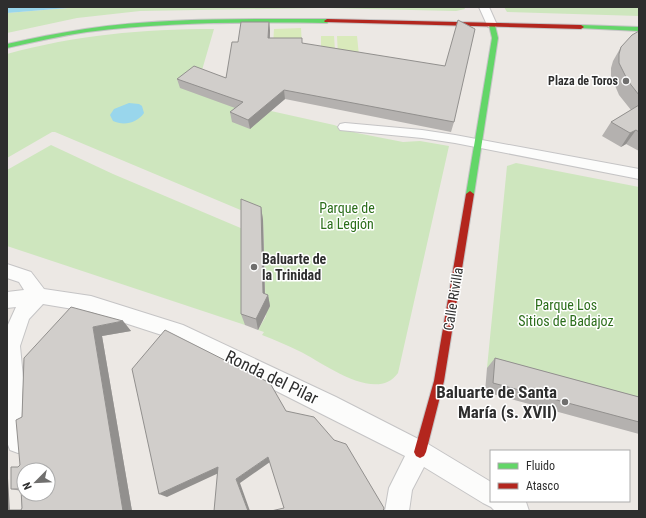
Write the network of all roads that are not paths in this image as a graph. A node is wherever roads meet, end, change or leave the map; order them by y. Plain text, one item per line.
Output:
1 (484, 7) edge
2 (491, 22) junction
3 (639, 23) edge
4 (639, 29) edge
5 (7, 40) edge
6 (7, 46) edge
7 (345, 127) dead end
8 (478, 144) junction
9 (639, 174) edge
10 (8, 276) edge
11 (39, 296) junction
12 (7, 300) edge
13 (420, 452) junction
14 (20, 462) edge
15 (490, 494) edge
16 (503, 502) edge
17 (397, 511) edge
18 (517, 511) edge

1 - 2 street
2 - 3 main road
2 - 4 main road
2 - 5 main road
2 - 6 main road
2 - 8 main road, Calle Rivilla
7 - 8 street
8 - 9 street
8 - 13 main road, Calle Rivilla
10 - 11 street
11 - 12 street, Ronda del Pilar
11 - 13 street, Ronda del Pilar
11 - 14 street
13 - 15 street, Ronda del Pilar
13 - 17 street
16 - 18 street

